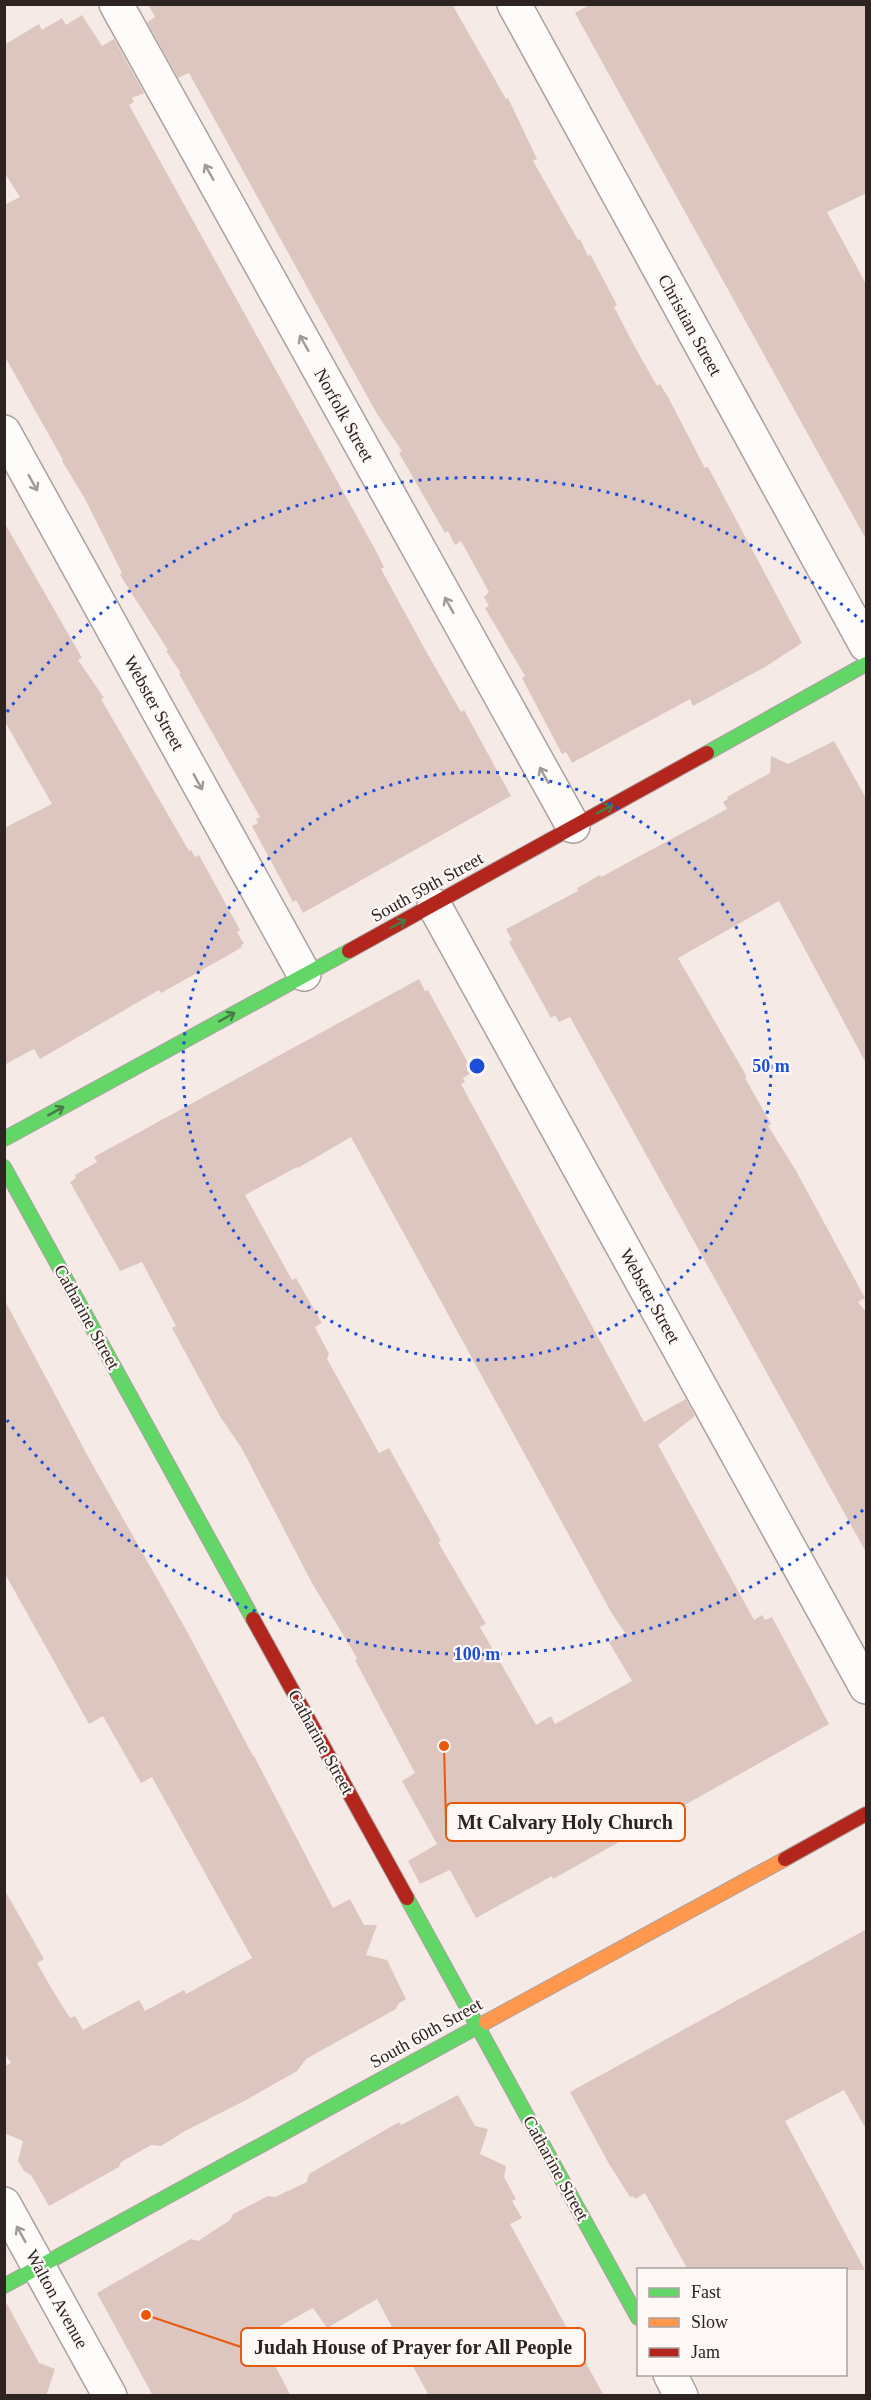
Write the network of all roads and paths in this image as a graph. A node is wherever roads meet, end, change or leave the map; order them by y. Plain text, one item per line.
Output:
1 (116, 4) edge
2 (514, 4) edge
3 (4, 432) edge
4 (867, 645) edge
5 (867, 664) edge
6 (573, 826) junction
7 (434, 905) junction
8 (304, 974) junction
9 (4, 1139) edge
10 (4, 1167) edge
11 (867, 1687) edge
12 (867, 1814) edge
13 (477, 2025) junction
14 (4, 2204) edge
15 (40, 2267) junction
16 (4, 2286) edge
17 (637, 2314) edge
18 (671, 2376) edge
19 (110, 2396) edge
20 (681, 2396) edge

6 -> 1 street, Norfolk Street
2 - 4 street, Christian Street
3 -> 8 street, Webster Street
6 -> 5 street, South 59th Street
6 - 7 street, South 59th Street
8 -> 7 street, South 59th Street
7 - 11 street, Webster Street
9 -> 8 street, South 59th Street
10 - 13 street, Catharine Street
12 - 13 street, South 60th Street
13 - 15 street, South 60th Street
13 - 17 street, Catharine Street
15 -> 14 street, Walton Avenue
15 - 16 street, South 60th Street
15 - 19 street, Walton Avenue
18 - 20 street

